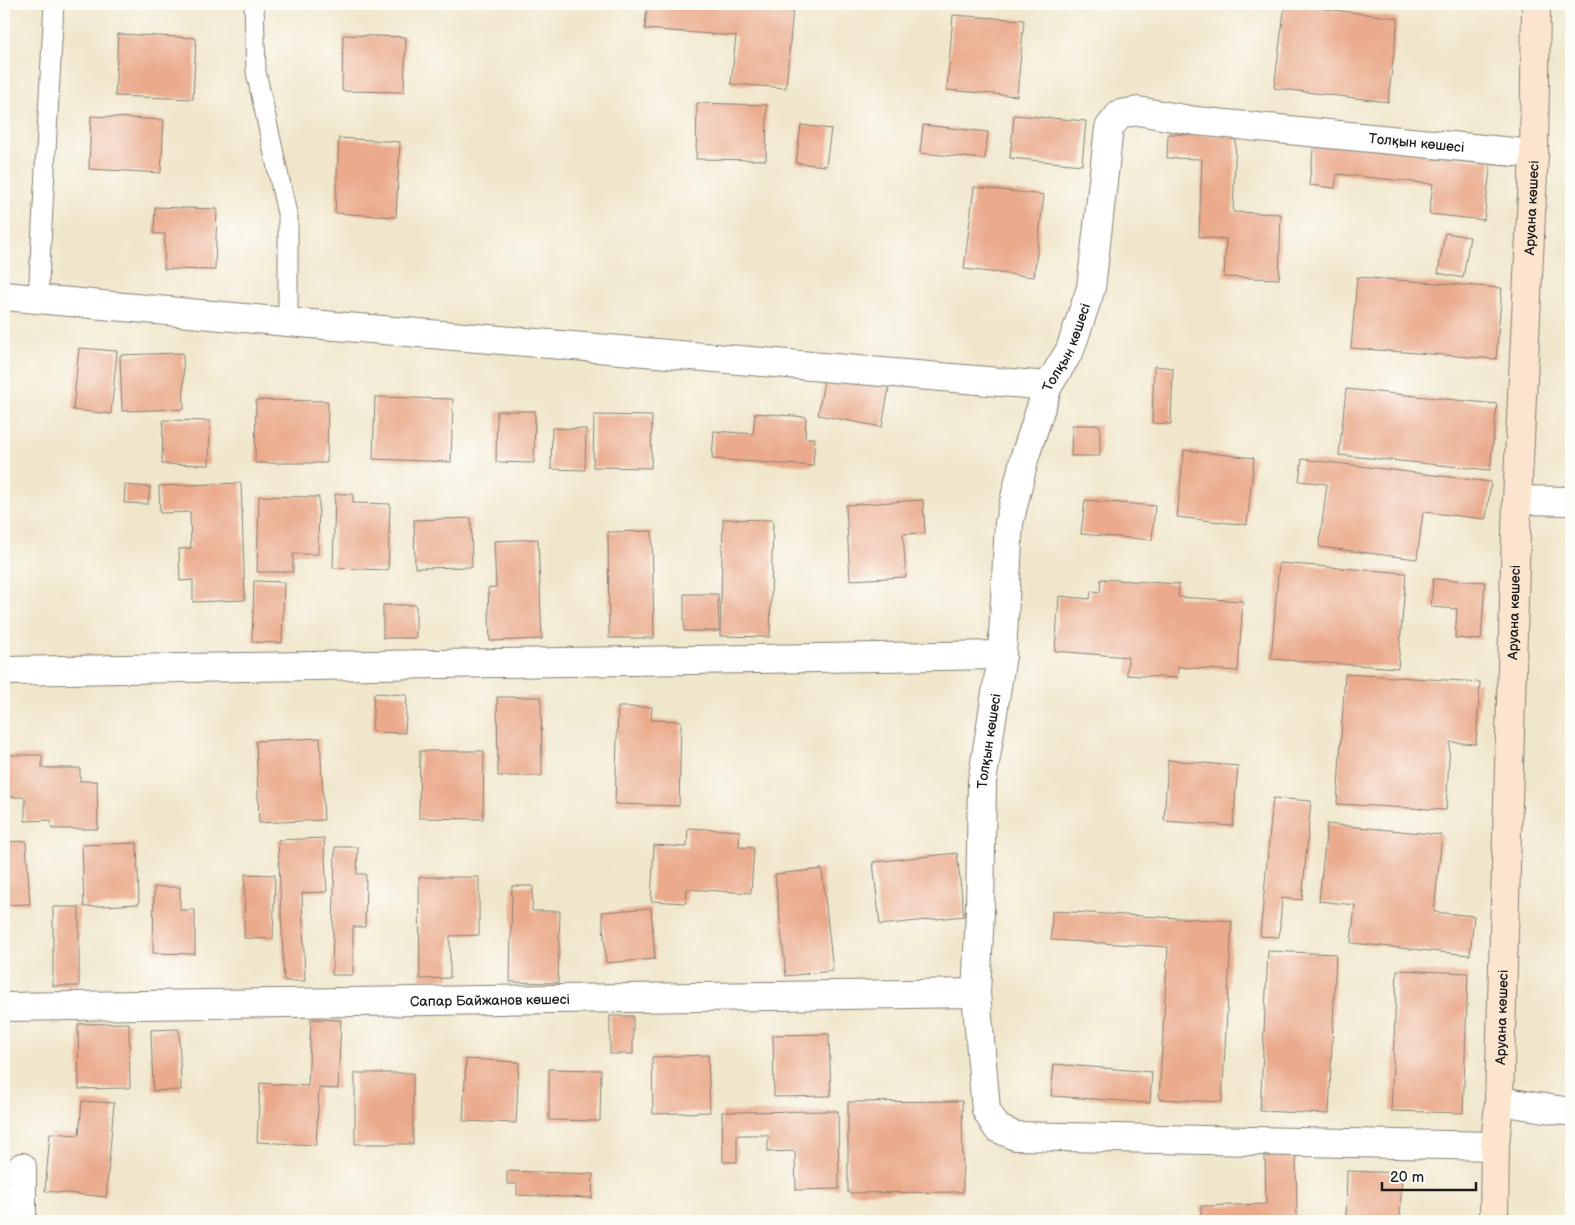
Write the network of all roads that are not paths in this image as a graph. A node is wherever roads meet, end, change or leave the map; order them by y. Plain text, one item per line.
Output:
1 (54, 4) edge
2 (254, 4) edge
3 (1536, 4) edge
4 (1534, 154) junction
5 (4, 296) edge
6 (38, 299) junction
7 (288, 322) junction
8 (1048, 386) junction
9 (1517, 500) junction
10 (1571, 501) edge
11 (1002, 655) junction
12 (4, 671) edge
13 (976, 994) junction
14 (4, 1007) edge
15 (1499, 1101) junction
16 (1571, 1112) edge
17 (1495, 1146) junction
18 (22, 1167) dead end
19 (22, 1221) edge
20 (1494, 1221) edge

1 - 6 lane
2 - 7 lane
3 - 4 street, Аруана көшесі
4 - 8 street, Толқын көшесі
4 - 9 street, Аруана көшесі
5 - 6 street
6 - 7 street
7 - 8 street
8 - 11 street, Толқын көшесі
9 - 10 street
9 - 15 street, Аруана көшесі
11 - 12 street
11 - 13 street, Толқын көшесі
13 - 14 street, Сапар Байжанов көшесі
13 - 17 street, Толқын көшесі
15 - 16 street
15 - 17 street, Аруана көшесі
17 - 20 street, Аруана көшесі
18 - 19 street

